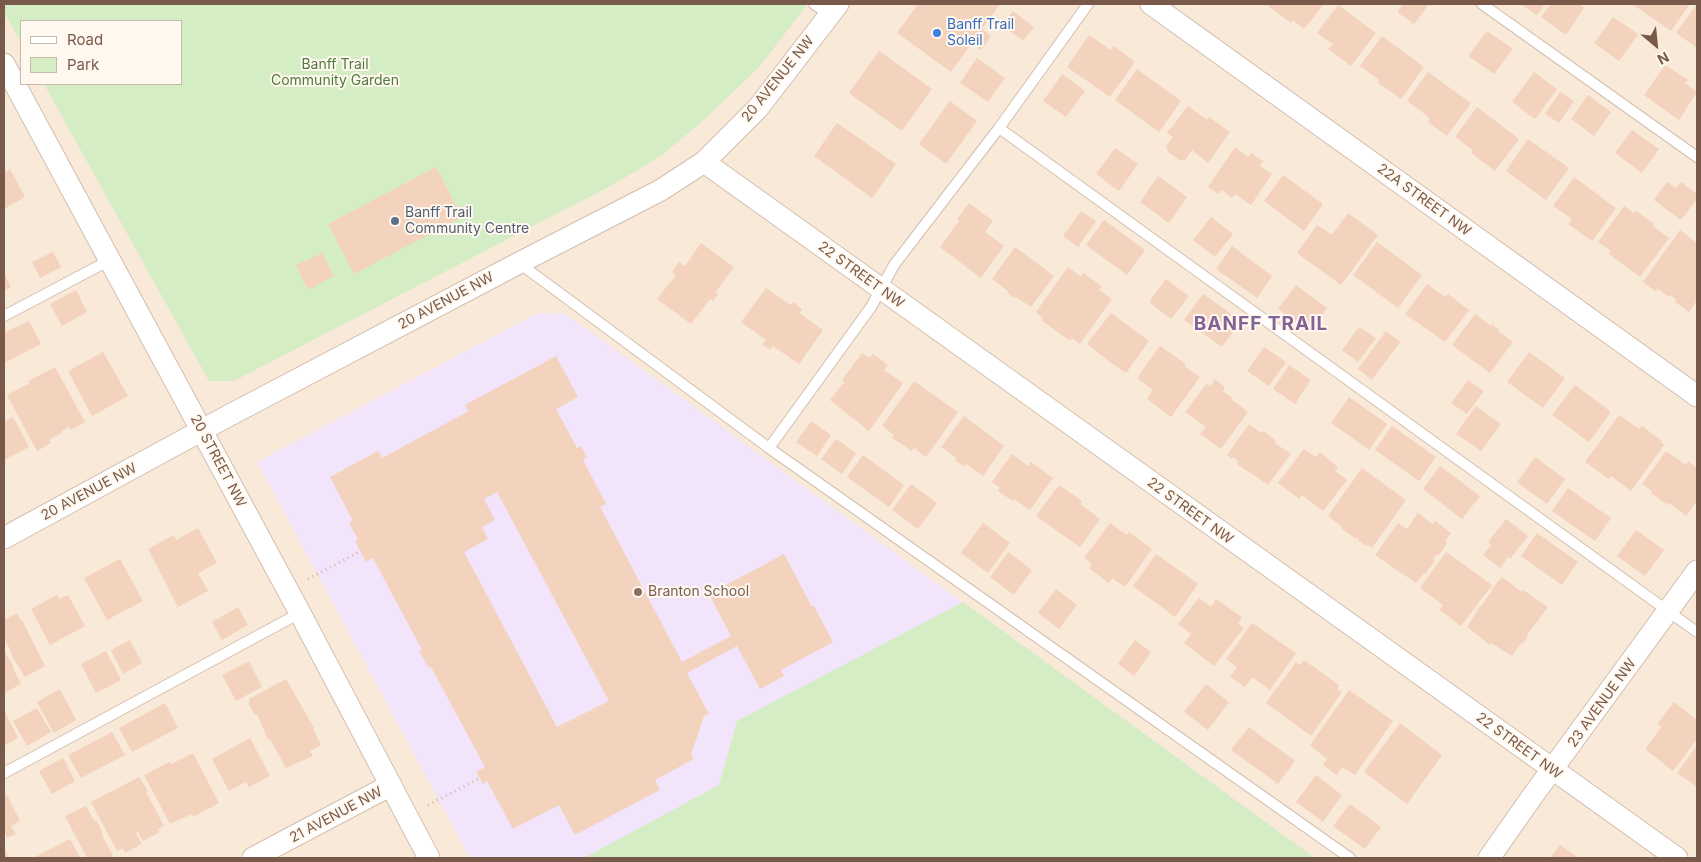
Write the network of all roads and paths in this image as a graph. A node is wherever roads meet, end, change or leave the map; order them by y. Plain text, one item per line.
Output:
1 (1088, 4) edge
2 (1151, 4) edge
3 (1482, 4) edge
4 (827, 8) edge
5 (4, 64) edge
6 (11, 94) edge
7 (999, 128) junction
8 (1697, 157) edge
9 (704, 162) junction
10 (110, 260) junction
11 (518, 263) junction
12 (880, 289) junction
13 (4, 316) edge
14 (1697, 396) edge
15 (201, 431) junction
16 (770, 448) junction
17 (4, 538) edge
18 (361, 551) dead end
19 (1697, 572) edge
20 (307, 580) dead end
21 (1669, 612) junction
22 (300, 613) junction
23 (1697, 632) edge
24 (1552, 770) junction
25 (4, 774) edge
26 (480, 778) dead end
27 (392, 785) junction
28 (428, 805) dead end
29 (254, 858) edge
30 (429, 858) edge
31 (1350, 858) edge
32 (1489, 858) edge
33 (1677, 858) edge

1 - 7 lane
2 - 14 street, 22A STREET NW
3 - 8 lane
4 - 9 street, 20 AVENUE NW
5 - 6 street, 20 STREET NW
6 - 10 street, 20 STREET NW
7 - 12 lane
7 - 21 lane
9 - 11 street, 20 AVENUE NW
9 - 12 street, 22 STREET NW
10 - 13 lane
10 - 15 street, 20 STREET NW
11 - 15 street, 20 AVENUE NW
11 - 16 lane
12 - 16 lane
12 - 24 street, 22 STREET NW
15 - 17 street, 20 AVENUE NW
15 - 22 street, 20 STREET NW
16 - 31 lane
18 - 20 path
19 - 21 street, 23 AVENUE NW
21 - 23 lane
21 - 24 street, 23 AVENUE NW
22 - 25 lane
22 - 27 street, 20 STREET NW
24 - 32 street, 23 AVENUE NW
24 - 33 street, 22 STREET NW
26 - 28 path
27 - 29 street, 21 AVENUE NW
27 - 30 street, 20 STREET NW

